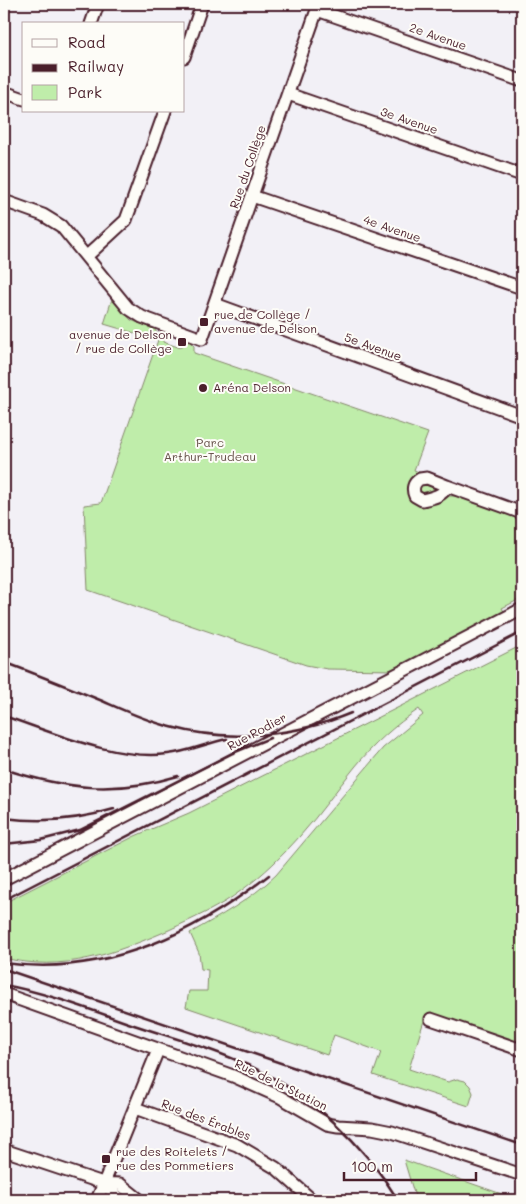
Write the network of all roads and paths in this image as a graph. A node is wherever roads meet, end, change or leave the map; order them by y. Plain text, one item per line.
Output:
1 (98, 4) edge
2 (202, 4) edge
3 (318, 7) edge
4 (92, 22) edge
5 (185, 54) edge
6 (522, 81) edge
7 (4, 92) edge
8 (288, 94) junction
9 (22, 98) edge
10 (165, 112) edge
11 (522, 175) edge
12 (252, 196) junction
13 (4, 201) edge
14 (86, 256) junction
15 (522, 288) edge
16 (214, 304) junction
17 (522, 416) edge
18 (447, 486) dead end
19 (522, 513) edge
20 (522, 609) edge
21 (4, 879) edge
22 (4, 994) edge
23 (430, 1019) dead end
24 (158, 1050) junction
25 (522, 1050) edge
26 (135, 1108) junction
27 (4, 1150) edge
28 (522, 1175) edge
29 (103, 1183) junction
30 (97, 1200) edge
31 (121, 1200) edge
32 (140, 1200) edge
33 (312, 1200) edge

1 - 4 street
2 - 5 street
3 - 6 street, 2e Avenue
3 - 8 street, Rue du Collège
7 - 9 street
8 - 11 street, 3e Avenue
8 - 12 street, Rue du Collège
10 - 14 street
12 - 15 street, 4e Avenue
12 - 16 street, Rue du Collège
13 - 14 street
14 - 16 street, Rue du Collège
16 - 17 street, 5e Avenue
18 - 19 street
20 - 21 street, Rue Rodier
22 - 24 street, Rue de la Station
23 - 25 street
24 - 26 street
24 - 28 street, Rue de la Station
26 - 29 street
26 - 33 street, Rue des Érables
27 - 29 street
29 - 30 street
29 - 31 street
29 - 32 street

